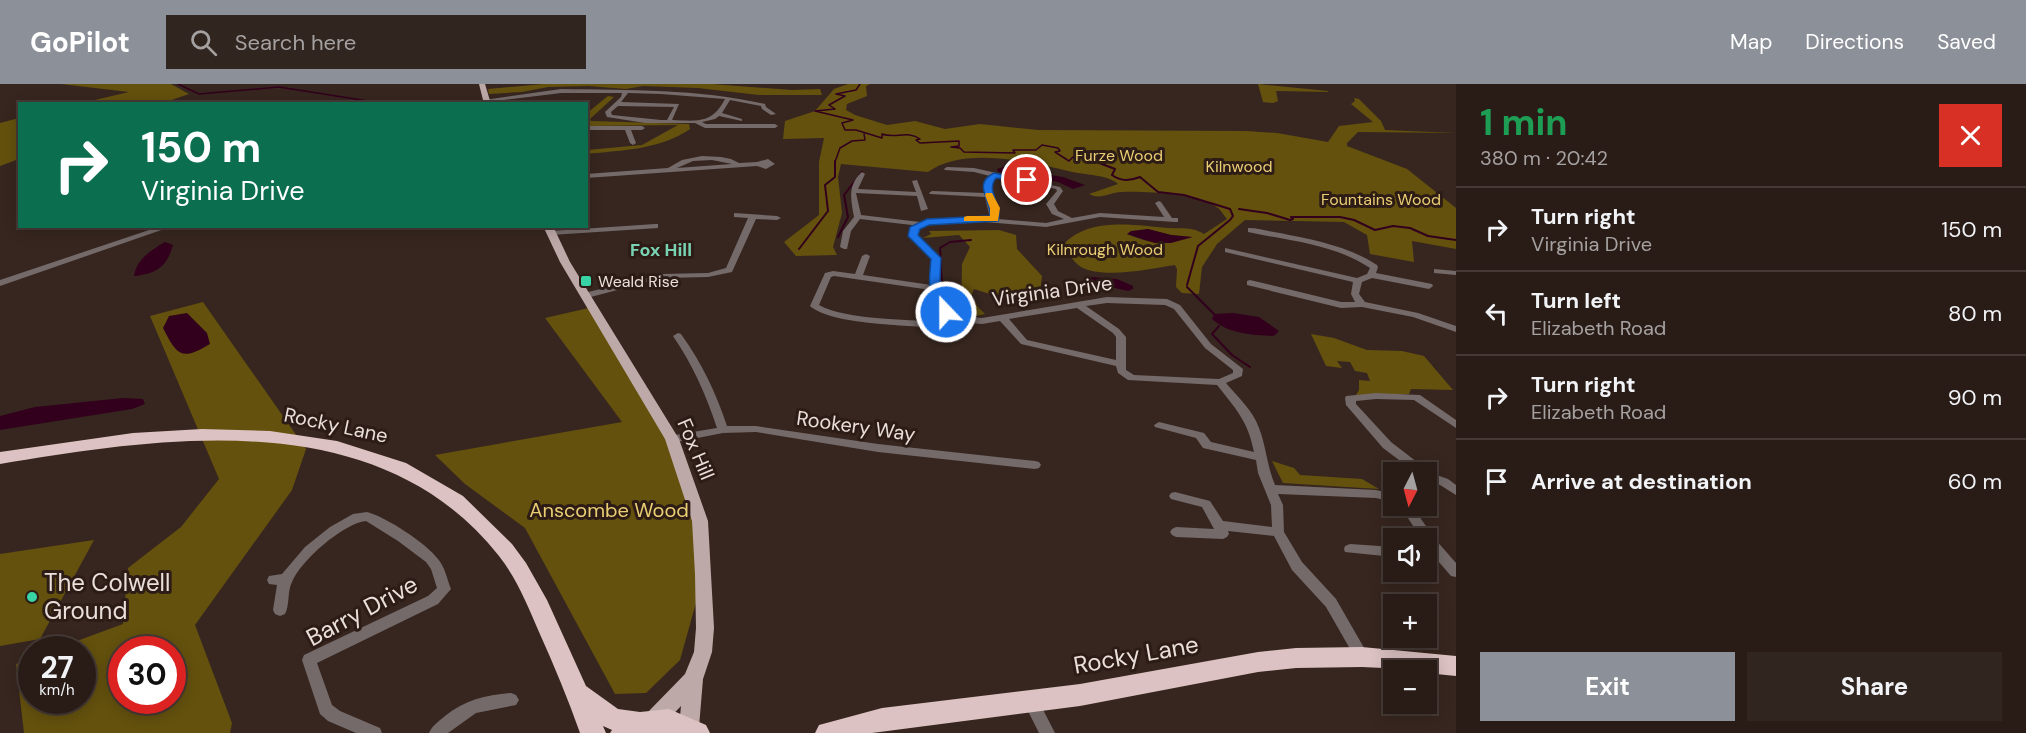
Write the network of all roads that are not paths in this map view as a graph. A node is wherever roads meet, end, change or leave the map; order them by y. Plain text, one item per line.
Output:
1 (482, 84) edge
2 (625, 93) junction
3 (513, 98) junction
4 (728, 100) junction
5 (487, 102) edge
6 (517, 102) edge
7 (618, 104) junction
8 (718, 114) junction
9 (772, 114) dead end
10 (740, 120) dead end
11 (669, 121) junction
12 (697, 122) junction
13 (775, 126) dead end
14 (588, 128) edge
15 (627, 128) junction
16 (642, 128) dead end
17 (633, 143) dead end
18 (757, 164) dead end
19 (947, 170) dead end
20 (862, 174) dead end
21 (588, 176) edge
22 (994, 176) junction
23 (915, 181) dead end
24 (856, 190) junction
25 (932, 193) dead end
26 (920, 194) junction
27 (989, 195) junction
28 (1159, 203) dead end
29 (924, 208) dead end
30 (738, 215) dead end
31 (753, 216) junction
32 (858, 217) junction
33 (777, 218) dead end
34 (994, 219) junction
35 (1071, 220) junction
36 (919, 224) junction
37 (655, 226) dead end
38 (164, 228) edge
39 (550, 230) edge
40 (1251, 230) dead end
41 (844, 247) dead end
42 (1228, 250) dead end
43 (866, 256) dead end
44 (1437, 271) dead end
45 (1456, 273) edge
46 (1371, 275) junction
47 (858, 276) junction
48 (1358, 281) junction
49 (1250, 283) dead end
50 (0, 284) edge
51 (1430, 286) dead end
52 (935, 288) junction
53 (586, 295) junction
54 (1362, 304) junction
55 (1079, 305) junction
56 (1002, 317) junction
57 (956, 319) junction
58 (1455, 328) edge
59 (678, 336) dead end
60 (1121, 364) junction
61 (1220, 382) junction
62 (1159, 424) dead end
63 (1456, 425) edge
64 (723, 430) junction
65 (672, 440) junction
66 (1259, 457) junction
67 (0, 458) edge
68 (1409, 462) edge
69 (1035, 465) dead end
70 (1450, 481) edge
71 (1270, 489) junction
72 (1456, 491) edge
73 (1175, 496) dead end
74 (1383, 496) edge
75 (1413, 516) edge
76 (1219, 525) junction
77 (1176, 532) dead end
78 (1278, 532) junction
79 (1350, 549) dead end
80 (1383, 551) edge
81 (1437, 555) edge
82 (1440, 555) junction
83 (1456, 572) edge
84 (280, 610) dead end
85 (1362, 657) junction
86 (1456, 666) edge
87 (693, 679) junction
88 (578, 694) junction
89 (511, 700) dead end
90 (1031, 701) junction
91 (640, 725) edge
92 (693, 730) edge
93 (374, 733) edge
94 (438, 733) edge
95 (593, 733) edge
96 (828, 733) edge
97 (1047, 733) edge

1 - 5 main road
2 - 3 street
2 - 4 street
2 - 7 street
3 - 5 street
3 - 6 street
4 - 8 street
4 - 9 street
7 - 11 street
7 - 11 street
8 - 10 street
8 - 12 street
11 - 12 street
12 - 13 street
14 - 15 street
15 - 16 street
15 - 17 street
18 - 21 street
19 - 22 street
20 - 24 street
22 - 27 street
22 - 35 street
23 - 26 street
24 - 26 street
24 - 32 street
25 - 27 street
26 - 29 street
27 - 34 street
28 - 35 street
30 - 31 street
31 - 33 street
31 - 53 street
32 - 36 street
32 - 41 street
34 - 35 street
34 - 36 street
36 - 52 street
37 - 39 street
38 - 50 street
39 - 53 main road, Fox Hill
40 - 46 street
42 - 48 street
43 - 47 street
44 - 45 street
46 - 48 street
46 - 51 street
47 - 52 street
47 - 57 street, Virginia Drive
48 - 54 street
49 - 54 street
52 - 57 street
53 - 65 main road, Fox Hill
54 - 58 street
55 - 56 street, Virginia Drive
55 - 60 street
55 - 61 street, Virginia Drive
56 - 57 street, Virginia Drive
56 - 60 street
59 - 64 street
60 - 61 street
61 - 66 street
62 - 66 street
63 - 68 street
64 - 65 street, Rookery Way
64 - 69 street, Rookery Way
65 - 87 main road, Fox Hill
66 - 71 street
67 - 88 highway, Rocky Lane
70 - 72 street
71 - 74 street
71 - 78 street
73 - 76 street
75 - 82 street
76 - 77 street
76 - 78 street
78 - 85 street
79 - 80 street
81 - 82 street
82 - 83 street
84 - 93 street, Barry Drive
85 - 86 highway, Rocky Lane
85 - 90 highway, Rocky Lane
87 - 91 main road, Fox Hill
87 - 92 main road, Fox Hill
88 - 91 highway, Rocky Lane
88 - 95 highway, Rocky Lane
89 - 94 street
90 - 96 highway, Rocky Lane
90 - 97 street
91 - 92 highway, Rocky Lane

